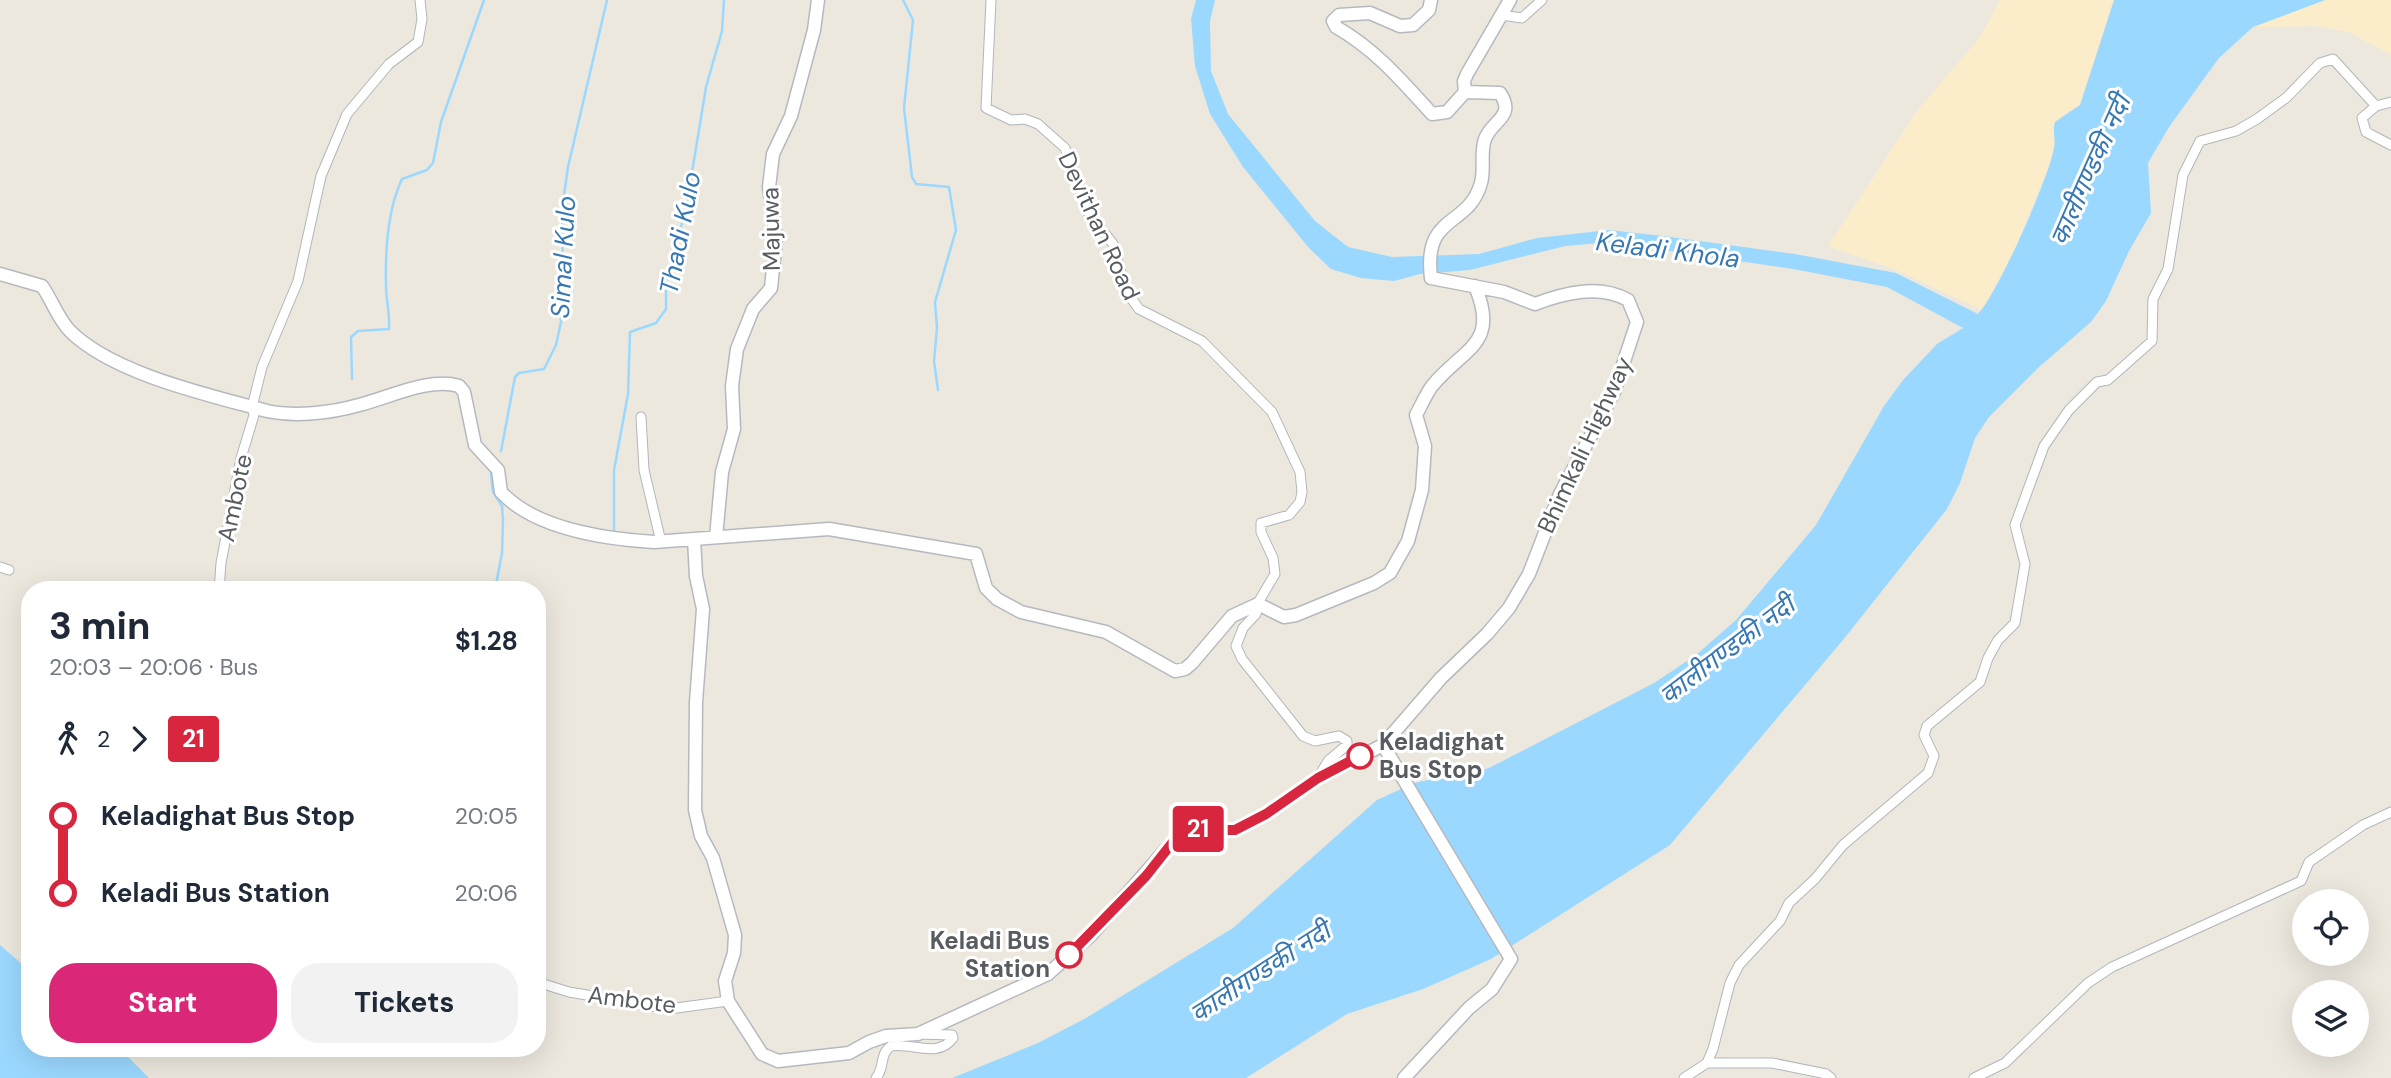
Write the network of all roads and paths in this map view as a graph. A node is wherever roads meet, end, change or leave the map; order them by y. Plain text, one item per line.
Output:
1 (420, 0) edge
2 (818, 0) edge
3 (991, 0) edge
4 (1432, 0) edge
5 (1510, 0) edge
6 (1542, 0) edge
7 (1501, 15) junction
8 (1465, 92) junction
9 (2391, 102) edge
10 (2376, 106) junction
11 (2391, 145) edge
12 (0, 274) edge
13 (1475, 286) junction
14 (252, 407) junction
15 (641, 417) dead end
16 (716, 537) junction
17 (694, 539) junction
18 (661, 542) junction
19 (220, 581) edge
20 (1258, 604) junction
21 (1383, 745) junction
22 (1318, 778) junction
23 (2391, 812) edge
24 (546, 985) edge
25 (728, 1001) junction
26 (918, 1034) junction
27 (1707, 1063) junction
28 (876, 1078) edge
29 (1404, 1078) edge
30 (1684, 1078) edge
31 (1830, 1078) edge
32 (1974, 1078) edge

1 - 14 street, Ambote
2 - 16 street, Majuwa
3 - 20 street, Devithan Road
4 - 8 street
5 - 7 street
6 - 7 street
7 - 8 street
8 - 13 street, Bhimkali Highway
9 - 10 street
10 - 11 street
10 - 27 street
12 - 14 street
13 - 20 street
13 - 21 street, Bhimkali Highway
14 - 18 street
14 - 19 street, Ambote
15 - 18 street
16 - 17 street
16 - 20 street
17 - 18 street
17 - 25 street
20 - 22 street
21 - 22 street
21 - 29 street
22 - 26 street
23 - 32 street
24 - 25 street, Ambote
25 - 26 street
26 - 28 street
27 - 30 street
27 - 31 street

